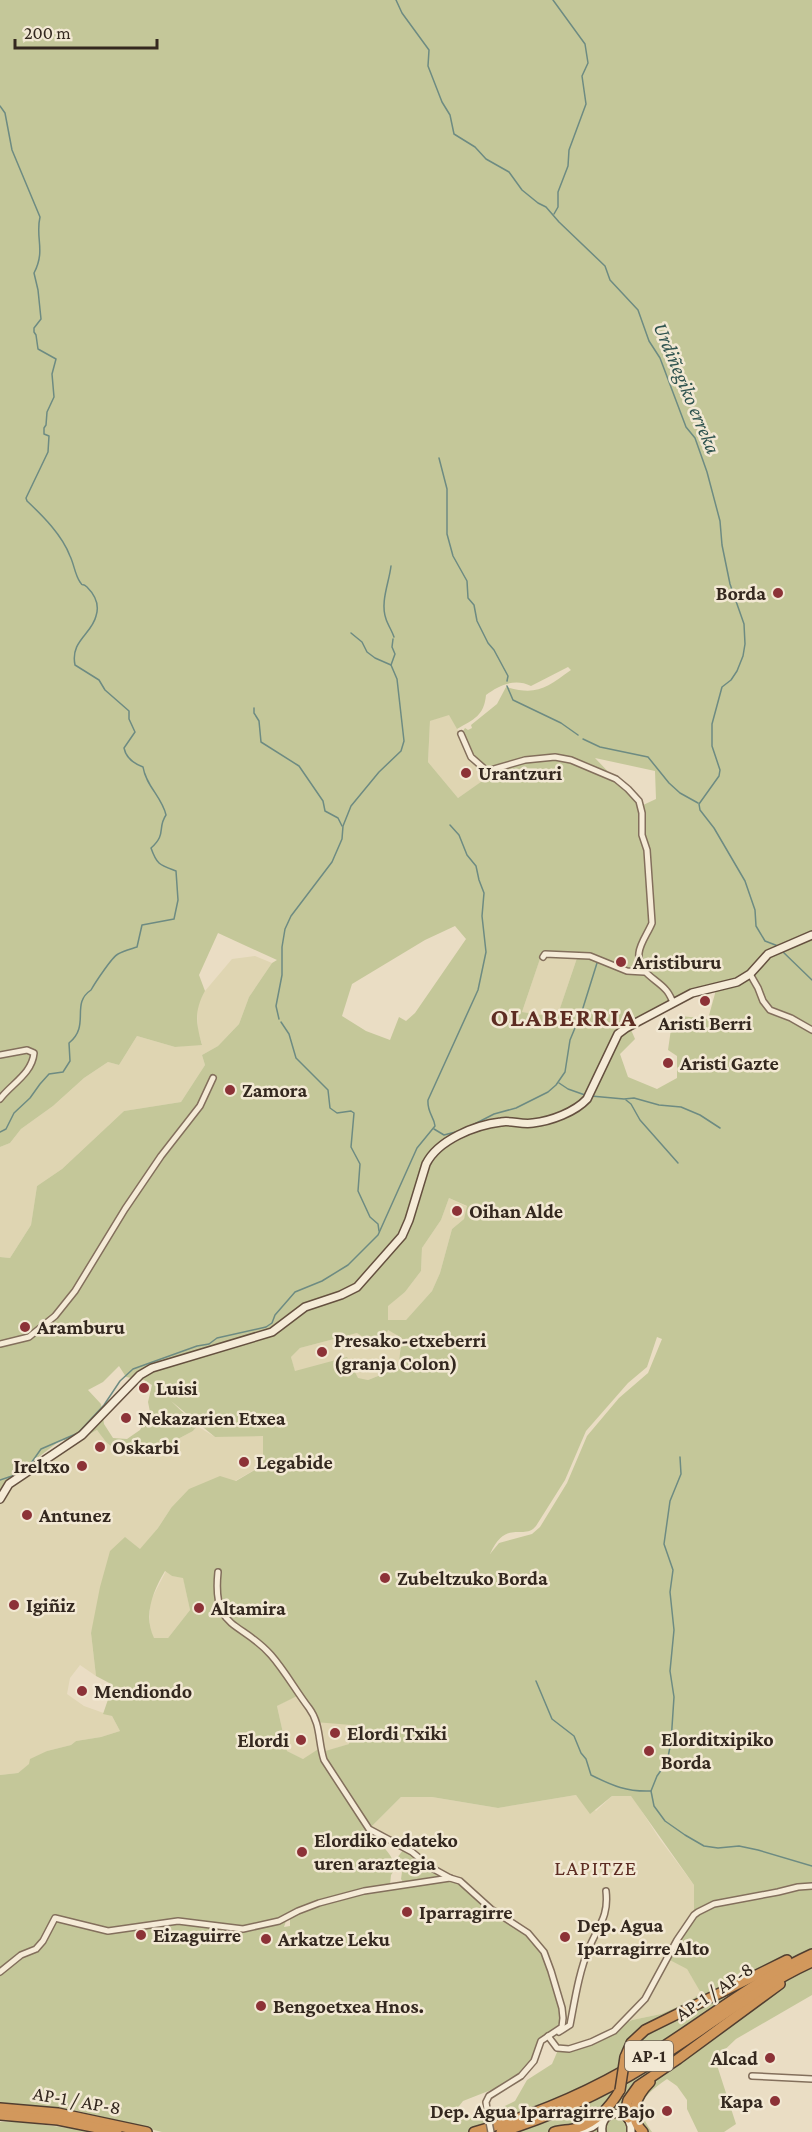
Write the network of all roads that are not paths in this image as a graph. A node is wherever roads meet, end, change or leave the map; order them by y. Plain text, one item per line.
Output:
1 (461, 734) dead end
2 (812, 935) edge
3 (543, 957) dead end
4 (644, 972) junction
5 (750, 974) junction
6 (674, 1002) junction
7 (812, 1030) edge
8 (0, 1055) edge
9 (213, 1078) dead end
10 (0, 1099) edge
11 (0, 1344) edge
12 (0, 1499) edge
13 (218, 1572) dead end
14 (450, 1878) junction
15 (812, 1886) edge
16 (606, 1891) dead end
17 (812, 1949) edge
18 (812, 1954) edge
19 (812, 1964) edge
20 (0, 1972) edge
21 (551, 2035) junction
22 (662, 2070) junction
23 (752, 2076) dead end
24 (812, 2079) edge
25 (618, 2095) junction
26 (0, 2108) edge
27 (0, 2115) edge
28 (608, 2116) junction
29 (632, 2127) edge
30 (117, 2132) edge
31 (147, 2132) edge
32 (474, 2132) edge
33 (491, 2132) edge
34 (501, 2132) edge
35 (554, 2132) edge
36 (576, 2132) edge
37 (602, 2132) edge
38 (643, 2132) edge

1 - 4 street
2 - 5 street
3 - 4 street
4 - 6 street
5 - 6 street
5 - 7 street
6 - 12 street
8 - 10 street
9 - 11 street
13 - 14 street
14 - 20 street
14 - 21 street
15 - 21 street
16 - 21 street
17 - 25 highway, bridge
18 - 32 highway, AP-1 / AP-8 / AP-1
19 - 22 highway
19 - 34 highway, AP-1 / AP-8 / AP-1
21 - 33 street, bridge
22 - 29 highway
22 - 38 highway
23 - 24 street
25 - 28 highway
25 - 35 highway
26 - 31 highway, AP-1 / AP-8
27 - 30 highway, AP-1 / AP-8
28 - 29 street
28 - 36 street
28 - 37 street

